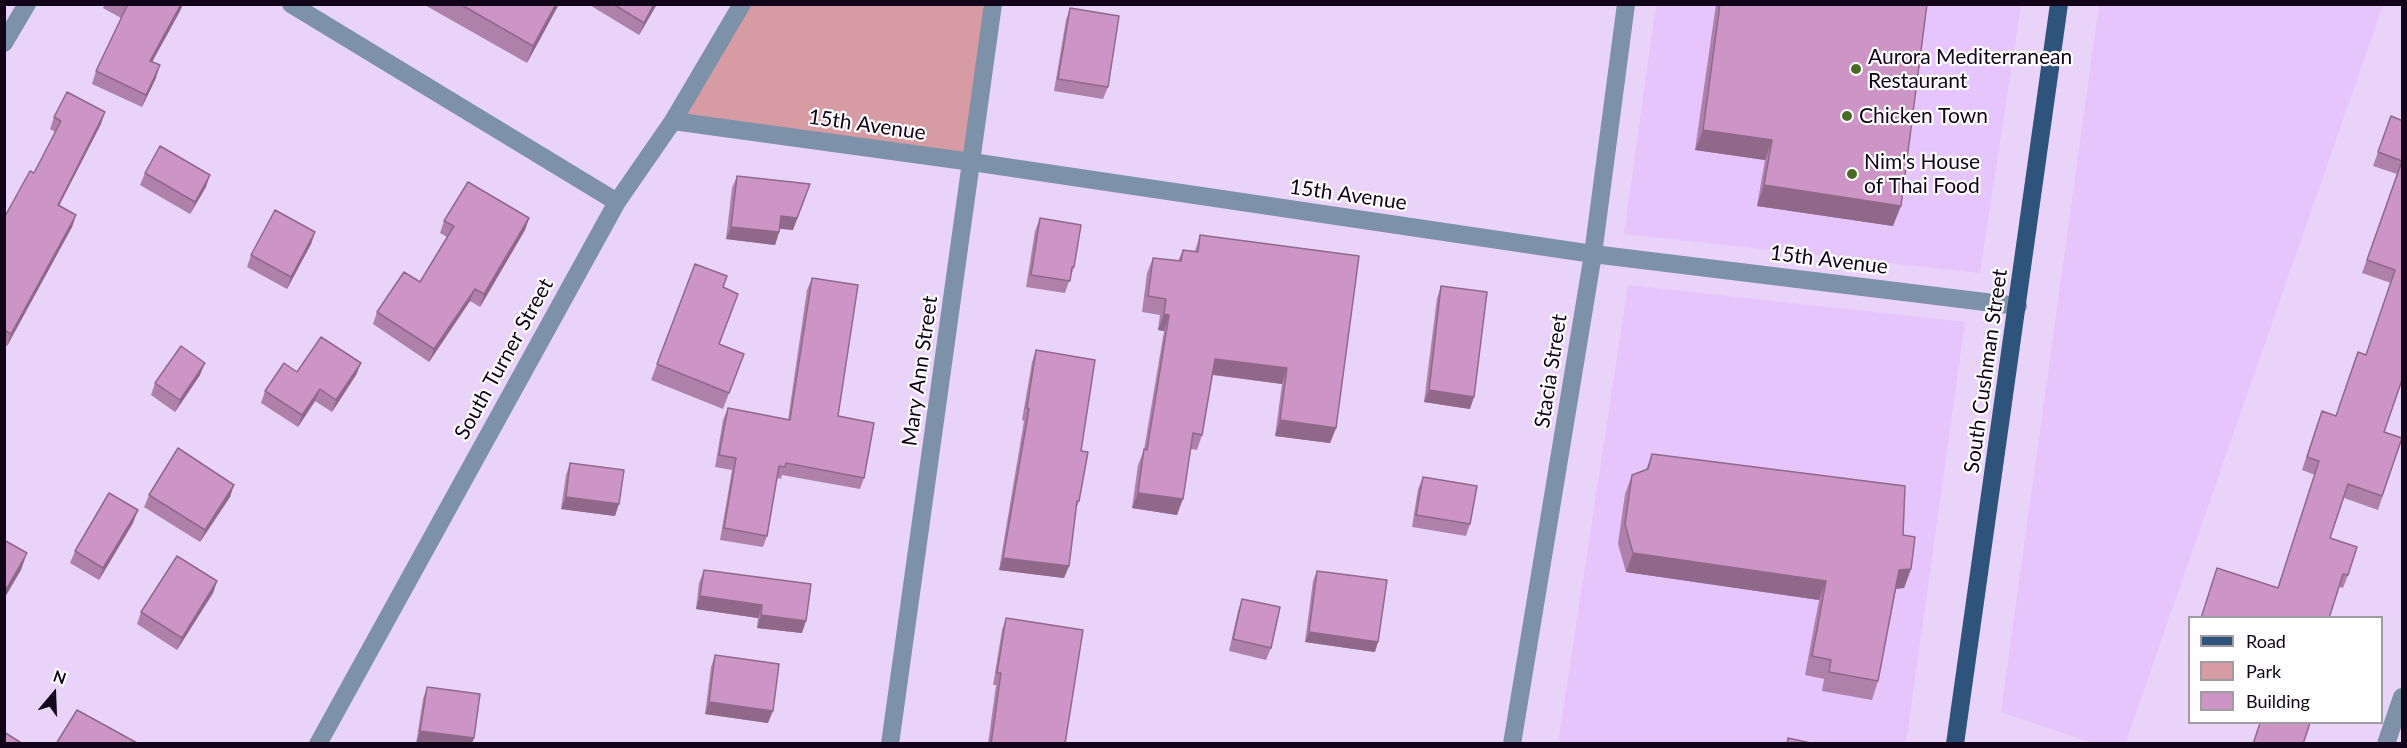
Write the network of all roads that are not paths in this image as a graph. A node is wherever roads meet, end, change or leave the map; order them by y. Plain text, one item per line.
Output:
1 (27, 4) edge
2 (291, 4) edge
3 (742, 4) edge
4 (993, 4) edge
5 (1626, 4) edge
6 (2059, 4) edge
7 (4, 43) edge
8 (673, 121) junction
9 (972, 162) junction
10 (616, 202) junction
11 (1593, 254) junction
12 (2018, 306) junction
13 (2403, 697) edge
14 (318, 744) edge
15 (890, 744) edge
16 (1512, 744) edge
17 (1955, 744) edge
18 (2386, 744) edge

1 - 7 street
2 - 10 street
3 - 8 street, South Turner Street
4 - 9 street, Mary Ann Street
5 - 11 street, Stacia Street
6 - 12 main road, South Cushman Street
8 - 9 street, 15th Avenue
8 - 10 street, South Turner Street
9 - 11 street, 15th Avenue
9 - 15 street, Mary Ann Street
10 - 14 street, South Turner Street
11 - 12 street, 15th Avenue
11 - 16 street, Stacia Street
12 - 17 main road, South Cushman Street
13 - 18 street

